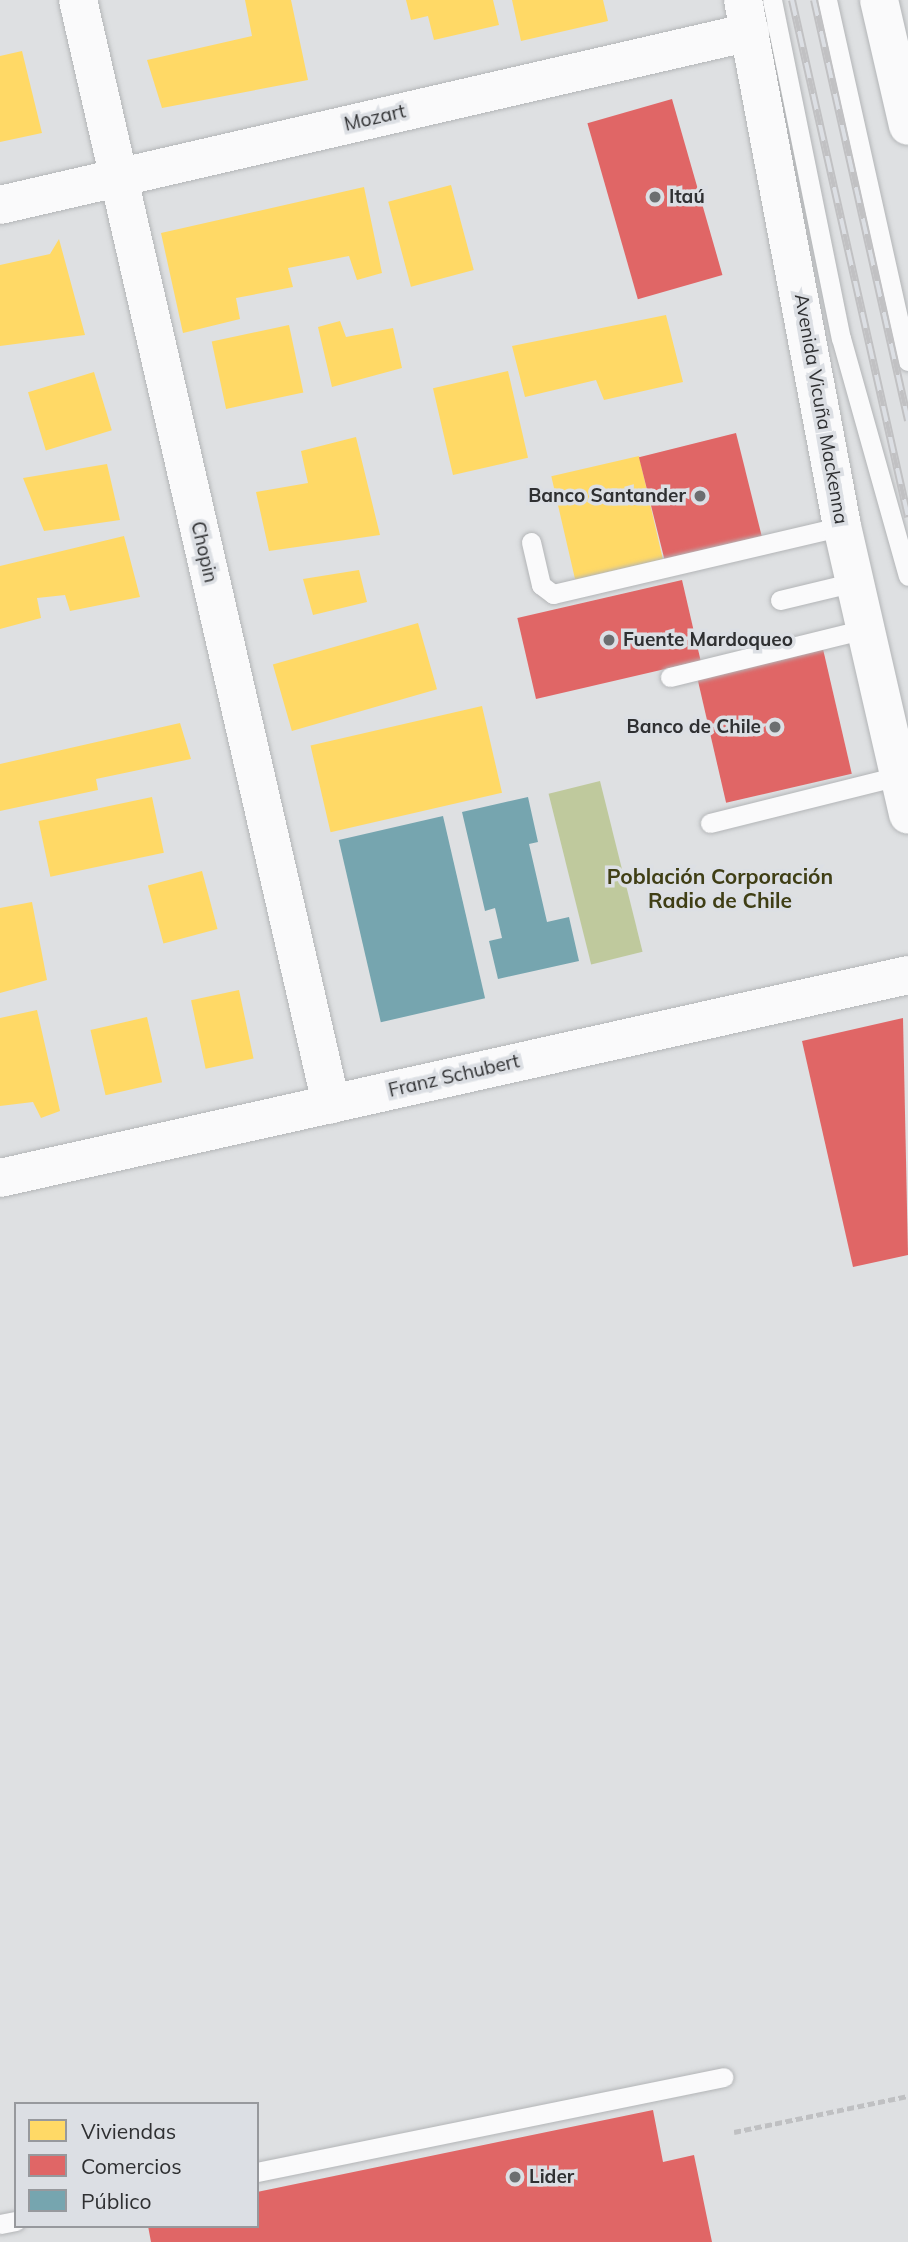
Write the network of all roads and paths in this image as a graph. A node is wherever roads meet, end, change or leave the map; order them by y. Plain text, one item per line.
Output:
1 (78, 0) edge
2 (772, 0) edge
3 (827, 0) edge
4 (879, 0) edge
5 (747, 16) edge
6 (908, 126) edge
7 (119, 177) junction
8 (0, 205) edge
9 (908, 361) edge
10 (842, 526) junction
11 (531, 542) dead end
12 (908, 576) edge
13 (855, 582) junction
14 (780, 600) dead end
15 (865, 629) junction
16 (670, 677) dead end
17 (899, 776) junction
18 (908, 815) edge
19 (710, 824) dead end
20 (908, 975) edge
21 (331, 1104) junction
22 (0, 1178) edge
23 (723, 2077) dead end
24 (908, 2096) edge
25 (734, 2132) dead end
26 (259, 2172) edge

1 - 7 street, Chopin
2 - 12 lane
3 - 9 lane
4 - 6 street
5 - 7 street, Mozart
5 - 10 street, Avenida Vicuña Mackenna
7 - 8 street, Mozart
7 - 21 street, Chopin
10 - 11 lane
10 - 13 street, Avenida Vicuña Mackenna
13 - 14 lane
13 - 15 street, Avenida Vicuña Mackenna
15 - 16 lane
15 - 17 street, Avenida Vicuña Mackenna
17 - 18 street, Avenida Vicuña Mackenna
17 - 19 lane
20 - 21 street, Franz Schubert
21 - 22 street, Franz Schubert
23 - 26 lane
24 - 25 path

